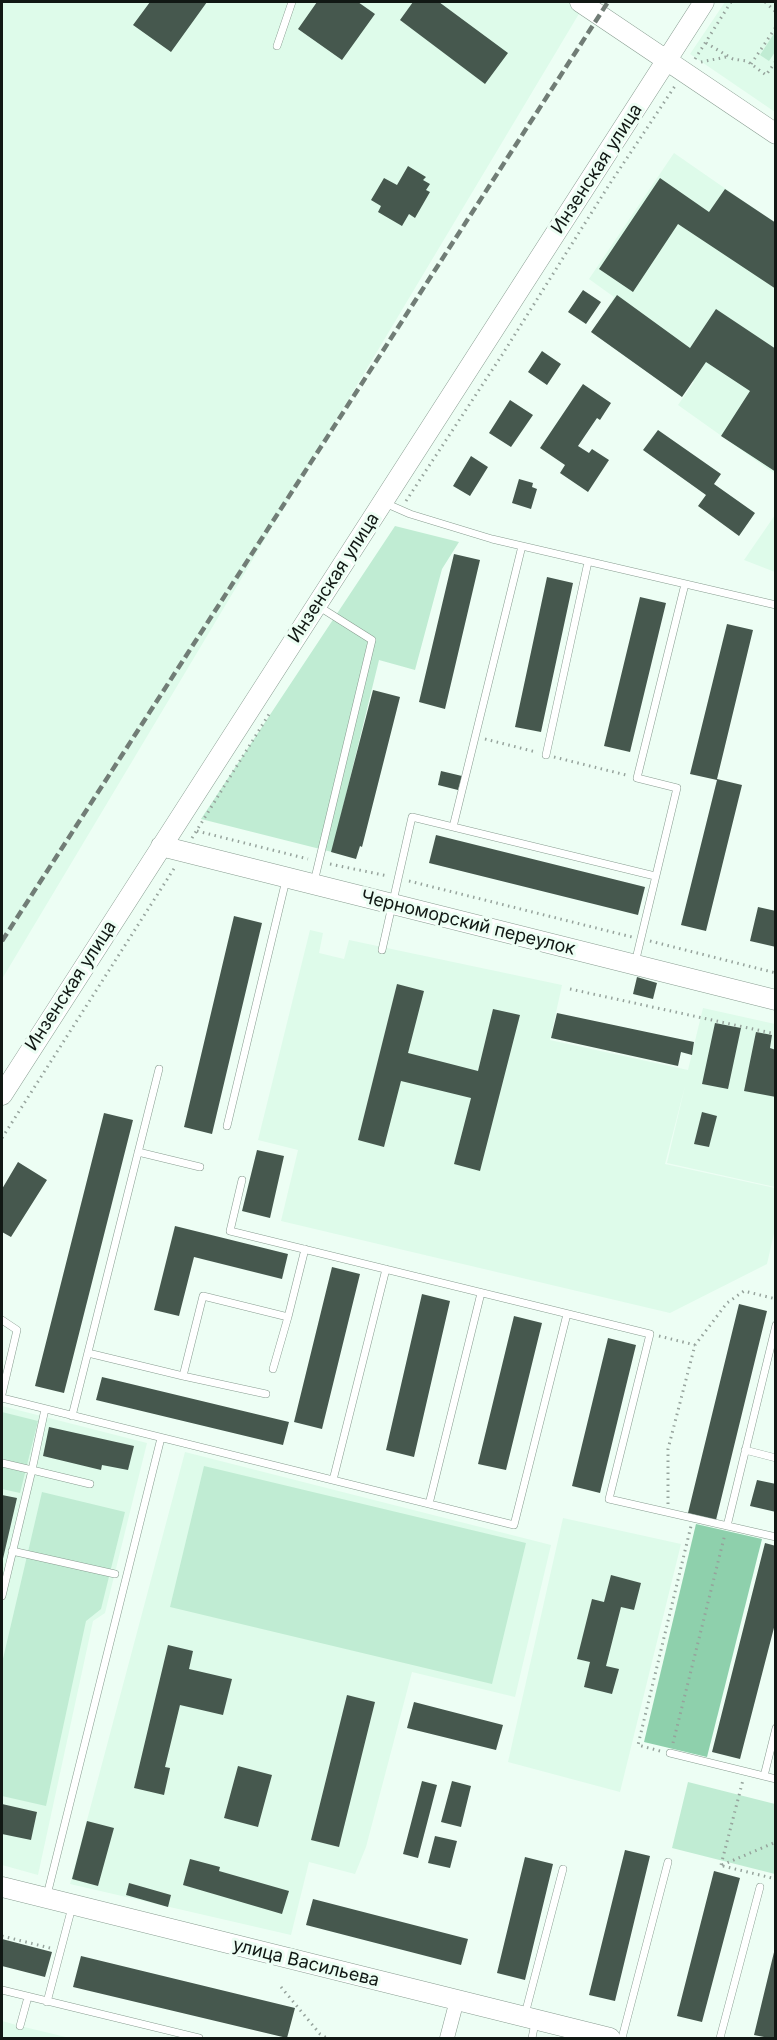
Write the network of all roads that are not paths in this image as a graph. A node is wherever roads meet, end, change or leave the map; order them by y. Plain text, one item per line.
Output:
1 (292, 2) edge
2 (580, 2) edge
3 (704, 2) edge
4 (277, 46) dead end
5 (666, 60) junction
6 (776, 134) edge
7 (392, 506) junction
8 (522, 546) junction
9 (588, 562) junction
10 (685, 584) junction
11 (776, 605) edge
12 (317, 606) junction
13 (546, 755) dead end
14 (453, 827) junction
15 (161, 846) junction
16 (656, 876) junction
17 (287, 878) junction
18 (314, 884) junction
19 (393, 904) junction
20 (382, 951) dead end
21 (634, 965) junction
22 (776, 1000) edge
23 (159, 1069) dead end
24 (2, 1095) edge
25 (227, 1126) dead end
26 (138, 1152) junction
27 (200, 1167) dead end
28 (242, 1180) dead end
29 (305, 1249) junction
30 (386, 1269) junction
31 (481, 1293) junction
32 (567, 1314) junction
33 (288, 1317) junction
34 (2, 1320) edge
35 (776, 1325) edge
36 (88, 1353) junction
37 (273, 1370) dead end
38 (183, 1376) junction
39 (266, 1394) dead end
40 (2, 1396) edge
41 (45, 1409) junction
42 (72, 1416) junction
43 (161, 1438) junction
44 (745, 1450) junction
45 (776, 1458) edge
46 (2, 1463) edge
47 (32, 1470) junction
48 (333, 1480) junction
49 (90, 1484) dead end
50 (429, 1504) junction
51 (727, 1526) junction
52 (776, 1538) edge
53 (12, 1551) junction
54 (115, 1574) dead end
55 (2, 1596) edge
56 (776, 1728) edge
57 (670, 1753) road end
58 (764, 1776) junction
59 (776, 1779) edge
60 (668, 1862) dead end
61 (564, 1869) dead end
62 (2, 1887) edge
63 (760, 1887) dead end
64 (46, 1898) junction
65 (73, 1905) junction
66 (2, 1990) edge
67 (28, 1997) junction
68 (457, 2000) junction
69 (47, 2002) junction
70 (531, 2025) edge
71 (20, 2026) dead end
72 (199, 2038) edge
73 (447, 2038) edge
74 (610, 2038) edge
75 (622, 2038) edge
76 (720, 2038) edge

1 - 4 lane
2 - 5 street
3 - 5 street, Инзенская улица
5 - 6 street
5 - 7 street, Инзенская улица
7 - 8 lane
7 - 12 street, Инзенская улица
8 - 9 lane
8 - 14 lane
9 - 10 lane
9 - 13 lane
10 - 11 lane
10 - 16 lane
12 - 15 street, Инзенская улица
12 - 18 lane
14 - 16 lane
14 - 19 lane
15 - 17 street, Черноморский переулок
15 - 24 street, Инзенская улица
16 - 21 lane
17 - 18 street, Черноморский переулок
17 - 25 lane
18 - 19 street, Черноморский переулок
19 - 20 lane
19 - 21 street, Черноморский переулок
21 - 22 street, Черноморский переулок
23 - 26 lane
26 - 27 lane
26 - 36 lane
28 - 29 lane
29 - 30 lane
29 - 33 lane
30 - 31 lane
30 - 48 lane
31 - 32 lane
31 - 50 lane
32 - 50 lane
32 - 51 lane
33 - 37 lane
33 - 38 lane
34 - 40 lane
35 - 44 lane
36 - 38 lane
36 - 42 lane
38 - 39 lane
40 - 41 lane
41 - 42 lane
41 - 47 lane
42 - 43 lane
43 - 48 lane
43 - 64 lane
44 - 45 lane
44 - 51 lane
46 - 47 lane
47 - 49 lane
47 - 53 lane
48 - 50 lane
51 - 52 lane
53 - 54 lane
53 - 55 lane
56 - 58 lane
57 - 58 lane
58 - 59 lane
60 - 75 lane
61 - 70 lane
62 - 64 street, улица Васильева
63 - 76 lane
64 - 65 street, улица Васильева
65 - 68 street, улица Васильева
65 - 69 lane
66 - 67 lane
67 - 69 lane
67 - 71 lane
68 - 70 street, улица Васильева
68 - 73 street
69 - 72 lane
70 - 74 street, улица Васильева

